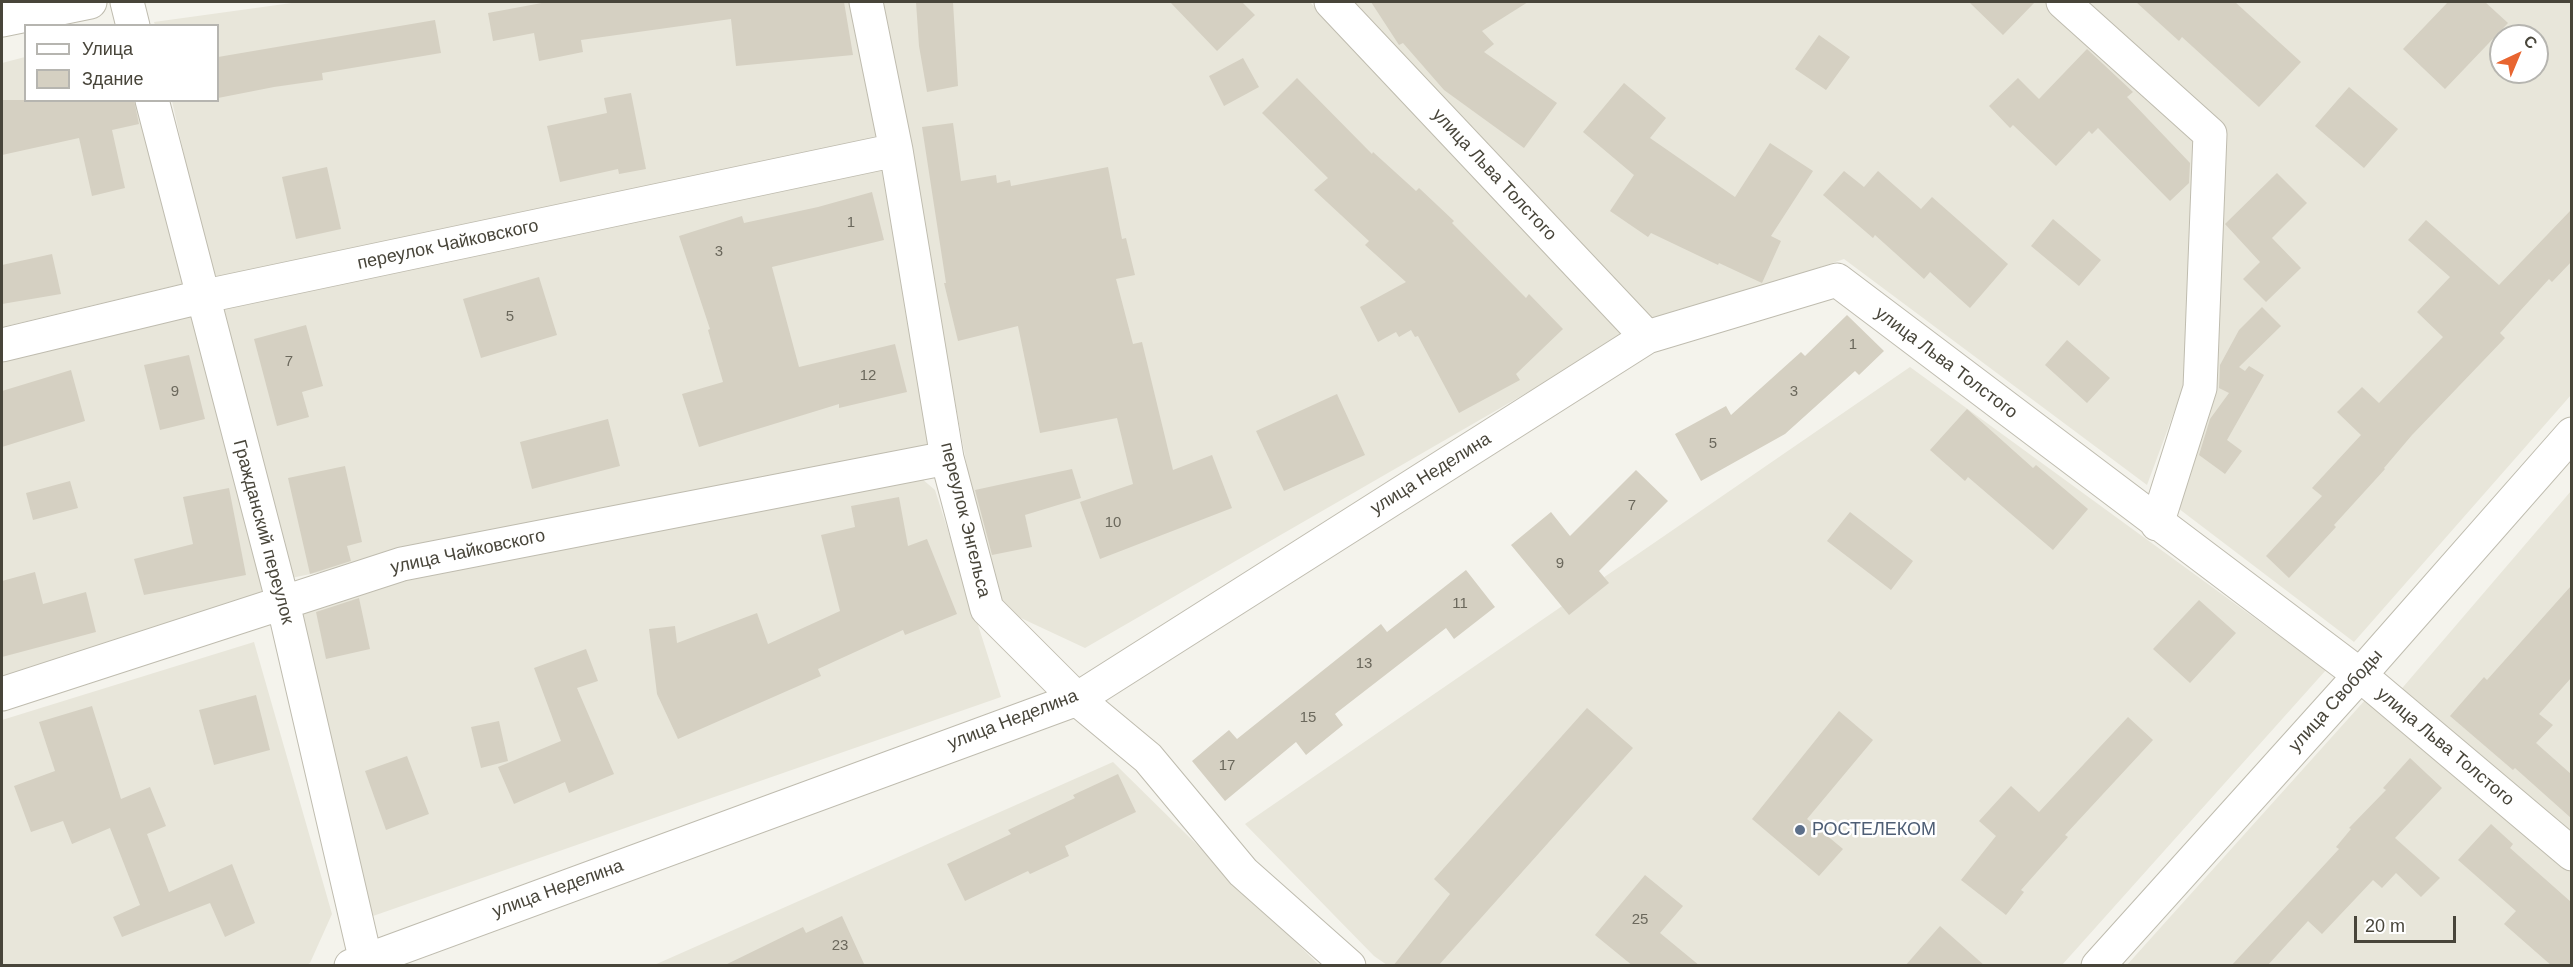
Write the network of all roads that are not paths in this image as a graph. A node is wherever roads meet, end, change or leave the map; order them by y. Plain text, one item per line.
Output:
1 (90, 2) edge
2 (127, 2) edge
3 (866, 2) edge
4 (1331, 2) edge
5 (2063, 2) edge
6 (2, 20) edge
7 (132, 24) edge
8 (152, 102) edge
9 (896, 150) junction
10 (201, 297) junction
11 (1647, 337) junction
12 (2, 345) edge
13 (2571, 434) edge
14 (947, 458) junction
15 (2157, 524) junction
16 (282, 603) junction
17 (2360, 675) junction
18 (2, 694) edge
19 (1077, 699) junction
20 (2571, 854) edge
21 (361, 964) edge
22 (1349, 966) edge
23 (2098, 966) edge

1 - 6 street
2 - 7 street
3 - 9 street, переулок Энгельса
4 - 11 street, улица Льва Толстого
5 - 15 street
8 - 10 street, Гражданский переулок
9 - 10 street, переулок Чайковского
9 - 14 street, переулок Энгельса
10 - 12 street, переулок Чайковского
10 - 16 street, Гражданский переулок
11 - 15 street, улица Льва Толстого
11 - 19 street, улица Неделина
13 - 17 street, улица Свободы
14 - 16 street, улица Чайковского
14 - 19 street, переулок Энгельса
15 - 17 street, улица Льва Толстого
16 - 18 street, улица Чайковского
16 - 21 street, Гражданский переулок
17 - 20 street, улица Льва Толстого
17 - 23 street, улица Свободы
19 - 21 street, улица Неделина
19 - 22 street, переулок Энгельса

